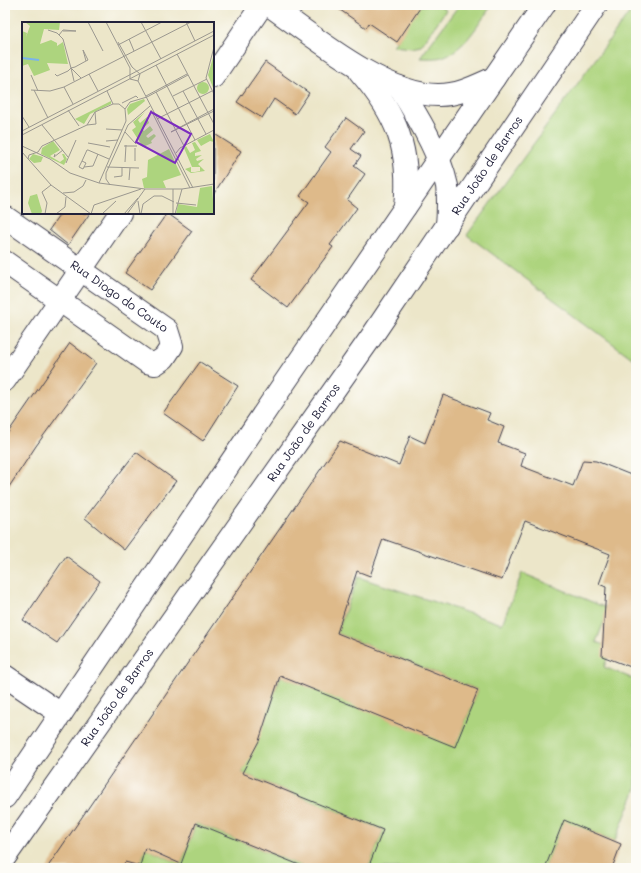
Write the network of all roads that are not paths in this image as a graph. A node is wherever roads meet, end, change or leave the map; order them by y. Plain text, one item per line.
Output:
1 (262, 5) edge
2 (270, 5) edge
3 (544, 5) edge
4 (596, 5) edge
5 (352, 62) junction
6 (214, 76) edge
7 (494, 78) junction
8 (399, 87) junction
9 (437, 159) junction
10 (405, 209) junction
11 (119, 214) edge
12 (5, 217) edge
13 (447, 226) junction
14 (5, 262) edge
15 (81, 270) junction
16 (60, 301) junction
17 (5, 380) edge
18 (5, 676) edge
19 (62, 714) junction
20 (5, 797) edge
21 (5, 857) edge

1 - 6 street
2 - 5 street
3 - 7 street
4 - 13 street, Rua João de Barros
5 - 8 street
5 - 10 street
7 - 8 street
7 - 9 street
8 - 9 street
9 - 10 street
9 - 13 street
10 - 19 street
11 - 15 street
12 - 15 street, Rua Diogo do Couto
13 - 21 street, Rua João de Barros
14 - 16 street, Rua Diogo do Couto
15 - 16 street
15 - 16 street, Rua Diogo do Couto
16 - 17 street
18 - 19 street
19 - 20 street

